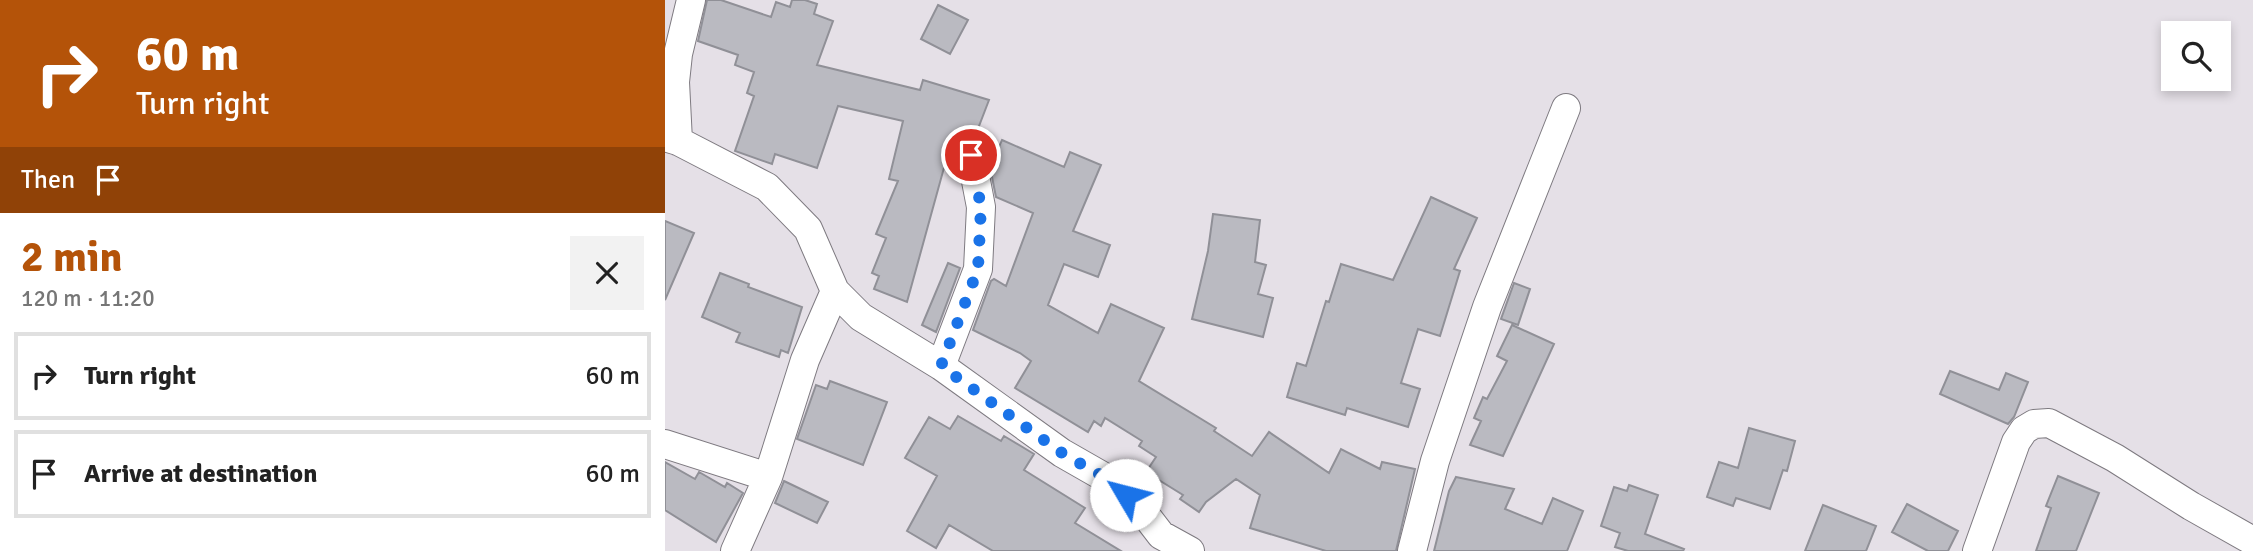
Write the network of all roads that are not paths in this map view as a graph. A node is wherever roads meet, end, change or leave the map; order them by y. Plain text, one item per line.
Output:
1 (691, 0) edge
2 (1566, 108) dead end
3 (671, 139) edge
4 (971, 155) dead end
5 (835, 291) junction
6 (941, 366) junction
7 (665, 444) edge
8 (768, 477) junction
9 (2253, 541) edge
10 (1186, 550) edge
11 (734, 551) edge
12 (1412, 551) edge
13 (1977, 551) edge

1 - 3 street
2 - 12 street
3 - 5 street
4 - 6 street
5 - 6 street
5 - 8 street
6 - 10 street
7 - 8 street
8 - 11 street
9 - 13 street

